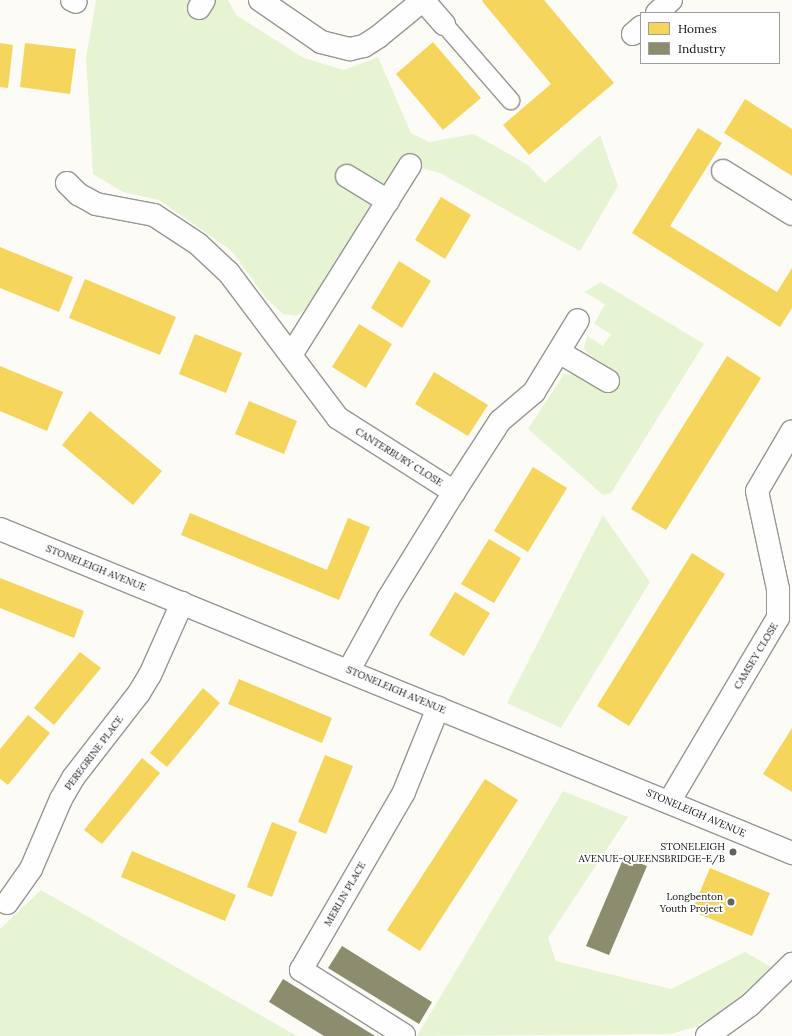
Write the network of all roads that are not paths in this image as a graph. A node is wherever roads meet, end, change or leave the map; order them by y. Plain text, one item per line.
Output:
1 (260, 0) edge
2 (423, 0) edge
3 (671, 0) edge
4 (657, 12) edge
5 (444, 24) joint
6 (510, 100) dead end
7 (410, 165) dead end
8 (723, 171) dead end
9 (347, 176) dead end
10 (67, 183) dead end
11 (388, 201) junction
12 (792, 214) edge
13 (578, 320) dead end
14 (559, 352) junction
15 (291, 354) junction
16 (608, 380) dead end
17 (792, 431) edge
18 (454, 492) junction
19 (0, 529) edge
20 (182, 603) junction
21 (785, 616) edge
22 (349, 670) junction
23 (438, 708) junction
24 (669, 802) junction
25 (792, 853) edge
26 (7, 903) dead end
27 (792, 964) edge
28 (404, 1035) dead end
29 (707, 1036) edge

1 - 2 street
2 - 5 street
3 - 4 street
5 - 6 lane
7 - 11 street
8 - 12 street
9 - 11 street
10 - 15 street, CANTERBURY CLOSE
11 - 15 street
13 - 14 street
14 - 16 street
14 - 18 street
15 - 18 street, CANTERBURY CLOSE
17 - 21 street, CAMSEY CLOSE
18 - 22 street, CANTERBURY CLOSE
19 - 20 street, STONELEIGH AVENUE
20 - 22 street, STONELEIGH AVENUE
20 - 26 street, PEREGRINE PLACE
21 - 24 street, CAMSEY CLOSE
22 - 23 street, STONELEIGH AVENUE
23 - 24 street, STONELEIGH AVENUE
23 - 28 street, MERLIN PLACE
24 - 25 street, STONELEIGH AVENUE
27 - 29 street

